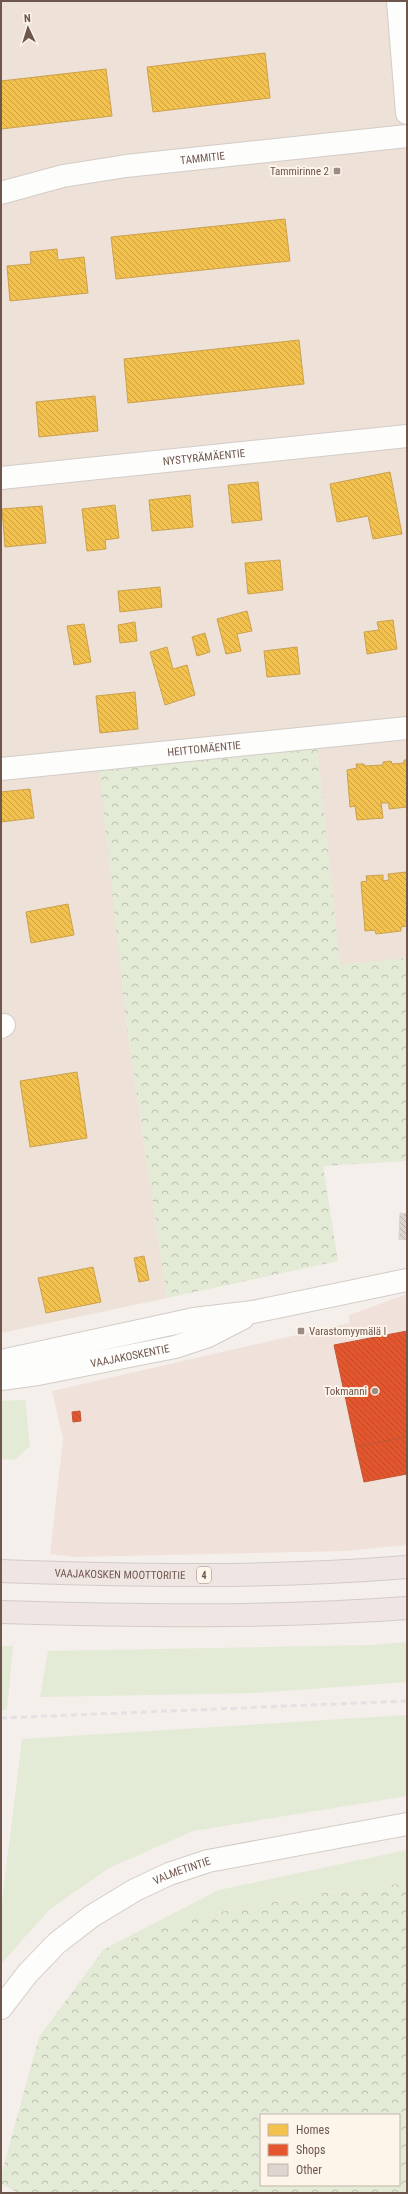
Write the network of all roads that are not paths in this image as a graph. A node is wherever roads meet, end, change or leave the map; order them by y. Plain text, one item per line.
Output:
1 (398, 1) edge
2 (407, 112) edge
3 (407, 136) edge
4 (1, 193) edge
5 (407, 436) edge
6 (1, 478) edge
7 (407, 728) edge
8 (1, 769) edge
9 (407, 1280) edge
10 (253, 1312) junction
11 (1, 1361) edge
12 (1, 1379) edge
13 (407, 1567) edge
14 (1, 1571) edge
15 (407, 1608) edge
16 (1, 1612) edge
17 (407, 1824) edge
18 (1, 2008) edge

1 - 2 street
3 - 4 street, TAMMITIE
5 - 6 street, NYSTYRÄMÄENTIE
7 - 8 street, HEITTOMÄENTIE
9 - 10 street, VAAJAKOSKENTIE
10 - 11 street, VAAJAKOSKENTIE
10 - 12 street, VAAJAKOSKENTIE
13 - 14 highway, VAAJAKOSKEN MOOTTORITIE / 4
15 - 16 highway
17 - 18 street, VALMETINTIE

